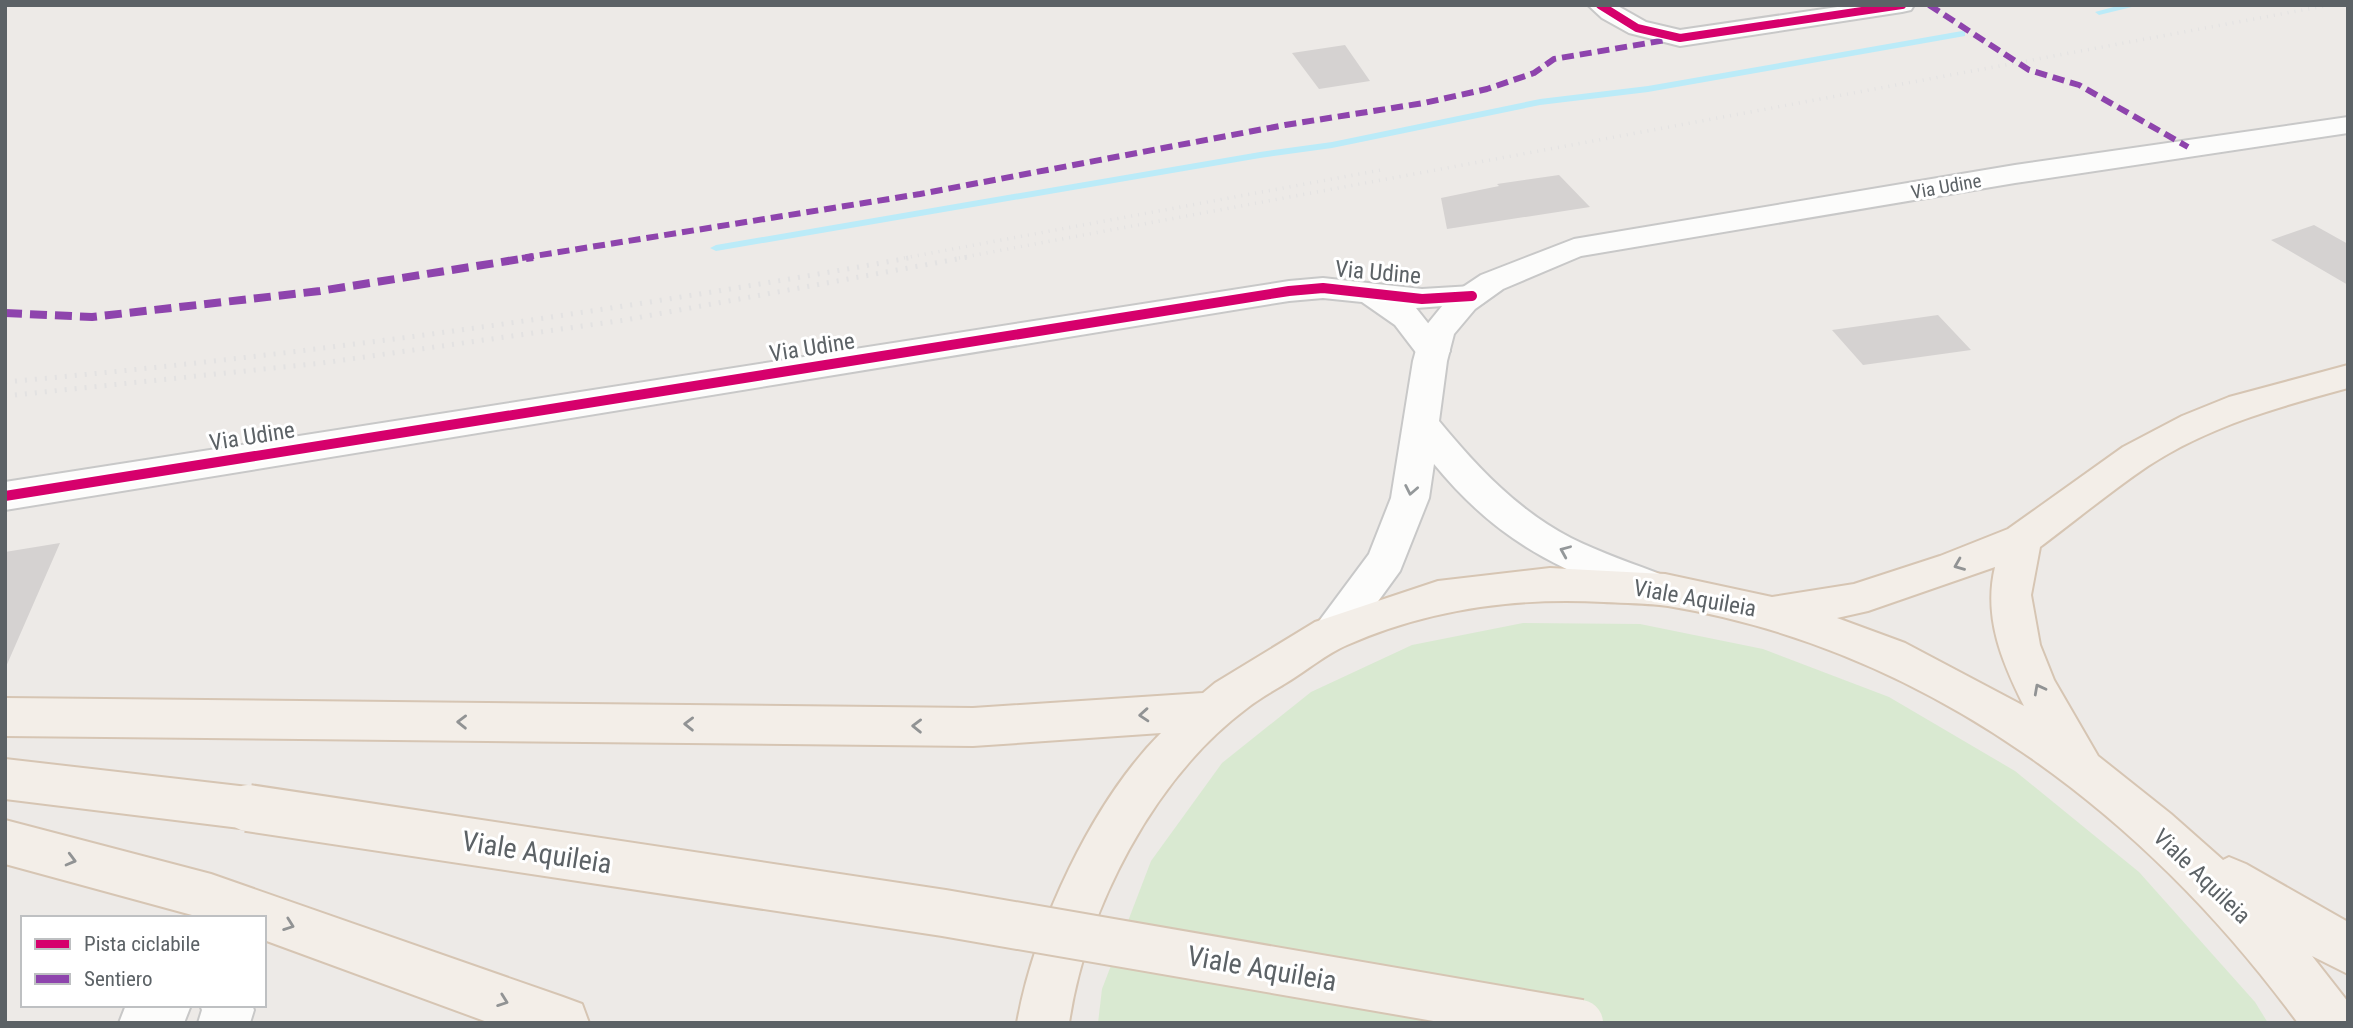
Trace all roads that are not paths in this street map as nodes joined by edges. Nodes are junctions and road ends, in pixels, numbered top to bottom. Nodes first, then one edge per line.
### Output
1 (1600, 5) edge
2 (1902, 5) edge
3 (2348, 125) edge
4 (1366, 292) junction
5 (1472, 296) junction
6 (1433, 351) junction
7 (2348, 376) edge
8 (1421, 423) junction
9 (161, 471) junction
10 (5, 496) edge
11 (5, 503) edge
12 (2022, 539) junction
13 (1651, 587) junction
14 (1767, 611) junction
15 (1332, 632) junction
16 (1212, 711) junction
17 (5, 717) edge
18 (2084, 771) junction
19 (5, 779) edge
20 (5, 842) edge
21 (2174, 845) junction
22 (264, 916) edge
23 (266, 917) edge
24 (2348, 950) edge
25 (163, 1007) edge
26 (145, 1023) edge
27 (563, 1023) edge
28 (1044, 1023) edge
29 (1580, 1023) edge
30 (2331, 1023) edge

1 - 2 street
3 - 5 street, Via Udine
4 - 5 street, Via Udine
4 - 6 street, Via Udine
4 - 9 street, Via Udine
5 - 6 street, Via Udine
6 - 8 street, Via Udine
7 - 12 main road
13 -> 8 street
8 -> 15 street, Via Udine
9 - 10 street, Via Udine
9 - 11 street, Via Udine
12 -> 14 main road
18 -> 12 main road
13 - 14 main road, Viale Aquileia
13 - 15 main road, Viale Aquileia
14 - 18 main road, Viale Aquileia
15 - 16 main road, Viale Aquileia
16 -> 17 main road
16 - 28 main road, Viale Aquileia
18 - 21 main road, Viale Aquileia
19 - 29 main road, Viale Aquileia, bridge
20 -> 22 main road
21 - 24 main road
21 - 30 main road, Viale Aquileia
23 -> 27 main road
25 - 26 street

